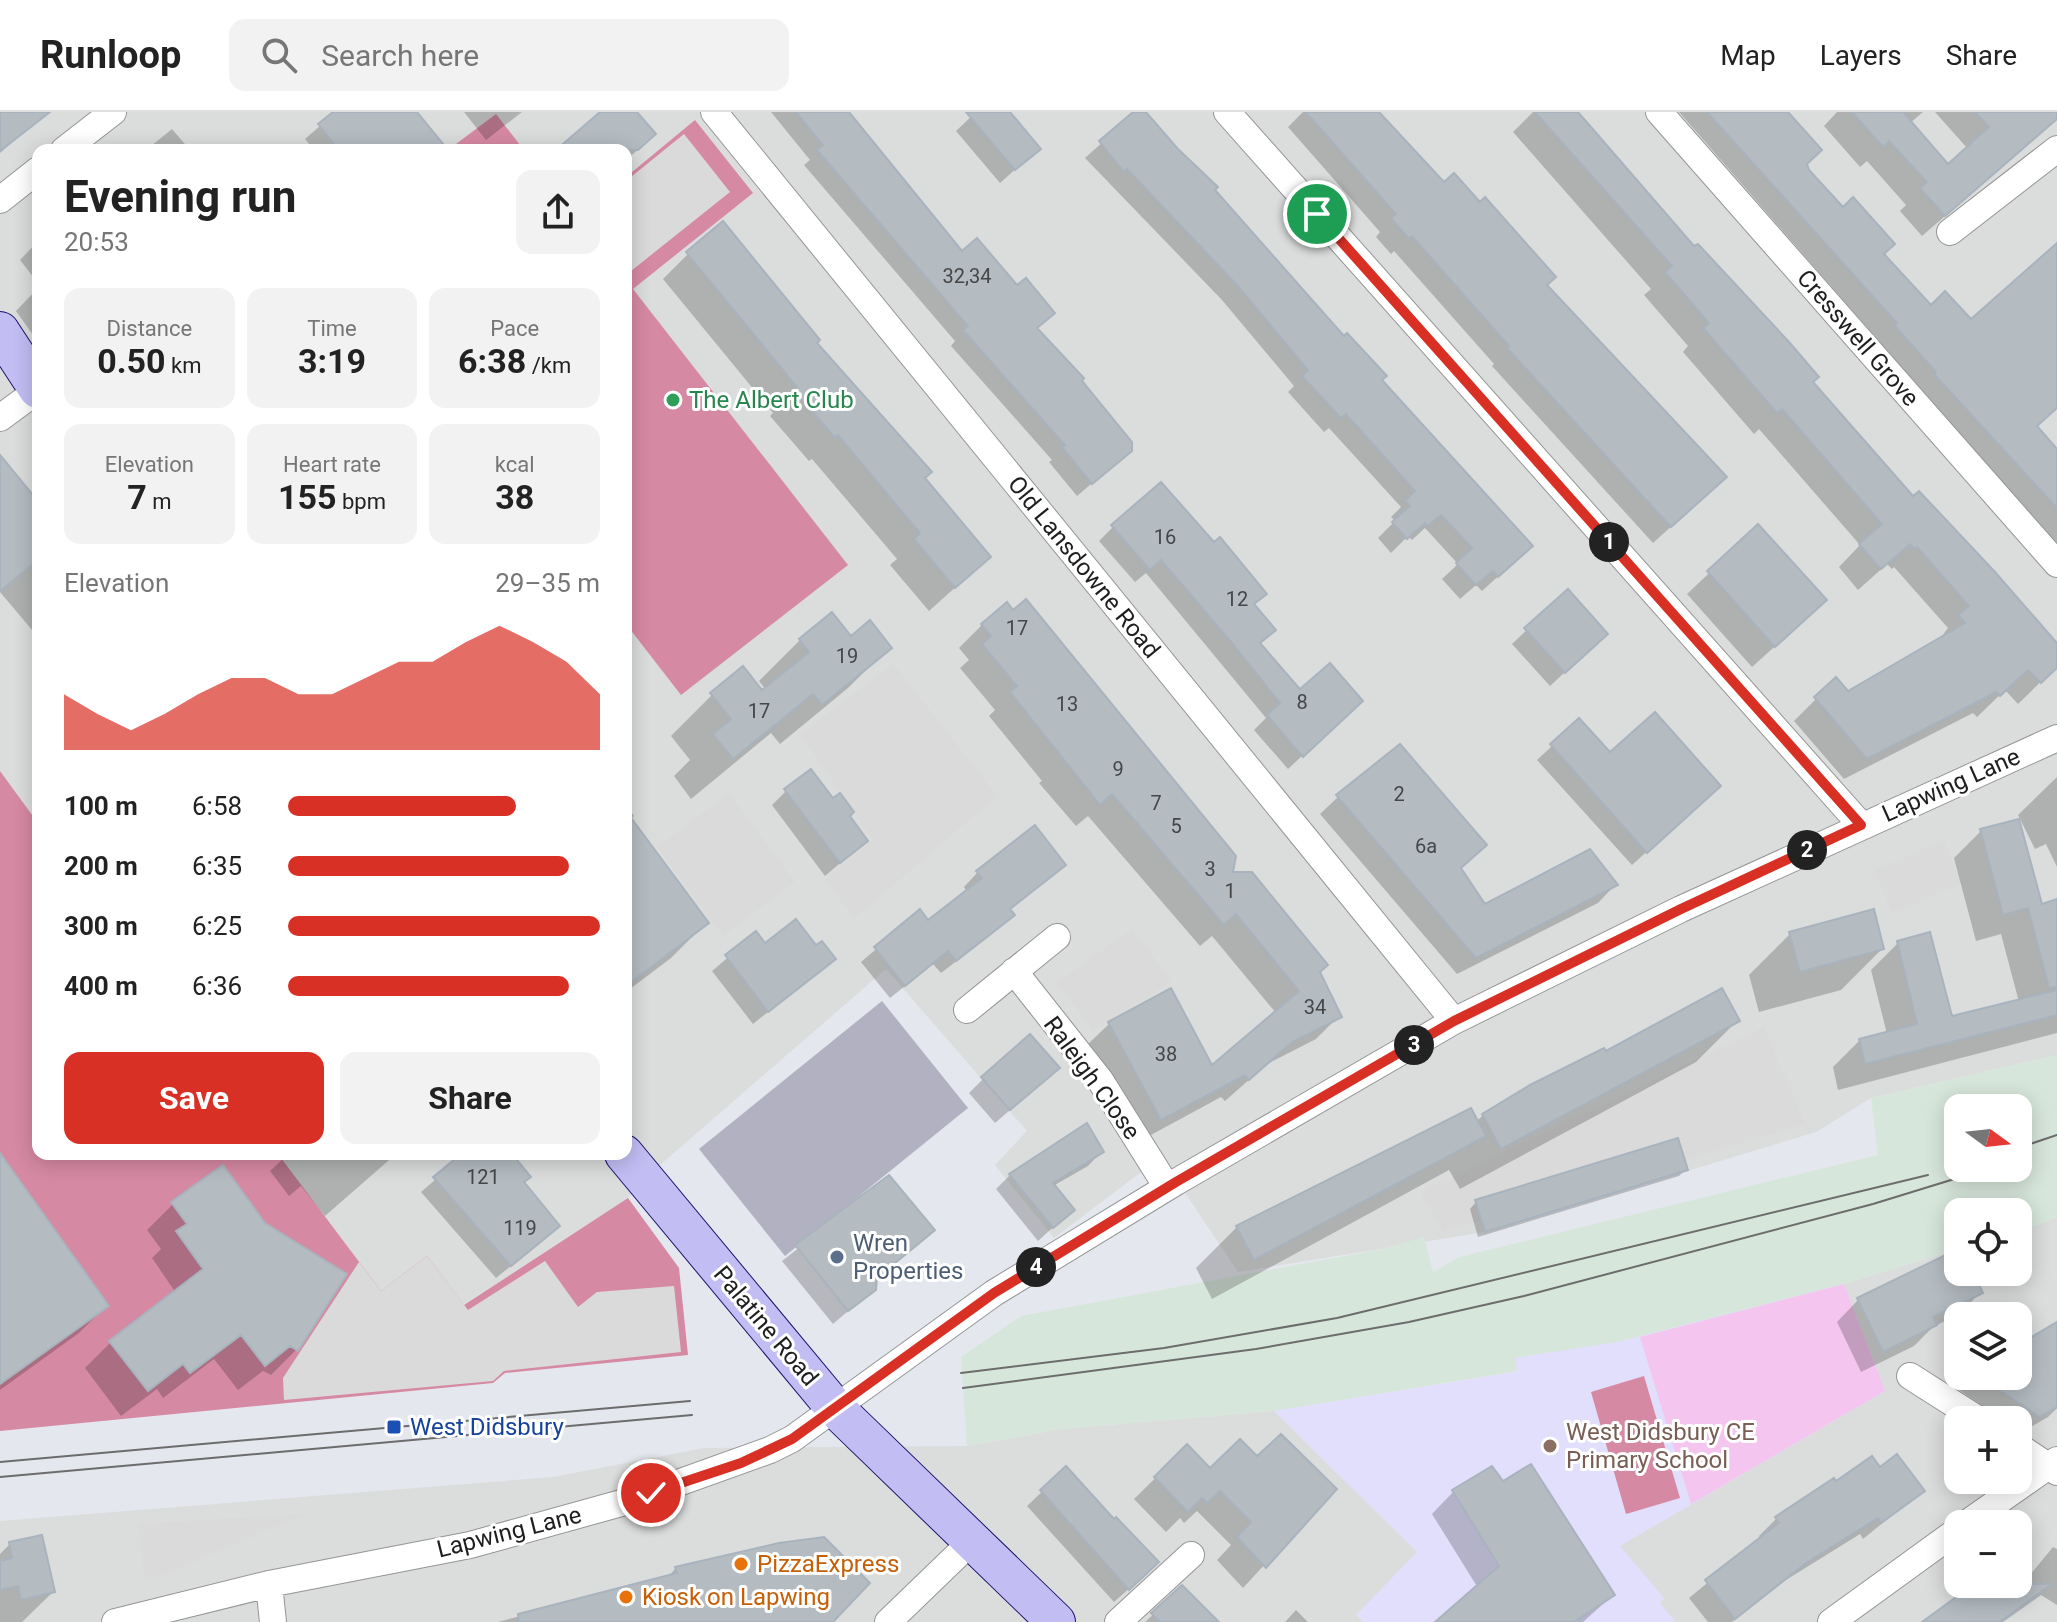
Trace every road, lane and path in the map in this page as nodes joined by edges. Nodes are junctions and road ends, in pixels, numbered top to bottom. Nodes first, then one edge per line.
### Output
1 (113, 112) edge
2 (714, 112) edge
3 (1659, 112) edge
4 (1241, 117) edge
5 (72, 144) edge
6 (2057, 149) edge
7 (32, 175) edge
8 (0, 200) edge
9 (1950, 232) dead end
10 (0, 331) edge
11 (32, 380) edge
12 (32, 394) edge
13 (0, 418) edge
14 (2057, 564) edge
15 (2057, 738) edge
16 (1861, 825) junction
17 (1057, 937) dead end
18 (1014, 971) junction
19 (967, 1010) dead end
20 (1454, 1021) junction
21 (629, 1160) edge
22 (1167, 1187) junction
23 (1910, 1376) dead end
24 (1957, 1406) edge
25 (835, 1408) junction
26 (2032, 1454) edge
27 (2054, 1466) edge
28 (1987, 1510) edge
29 (1944, 1540) edge
30 (971, 1542) junction
31 (1191, 1555) dead end
32 (269, 1584) junction
33 (115, 1622) edge
34 (273, 1622) edge
35 (888, 1622) edge
36 (1056, 1622) edge
37 (1118, 1622) edge
38 (1831, 1622) edge

1 - 5 street
2 - 20 street, Old Lansdowne Road
3 - 14 street, Cresswell Grove
4 - 16 street
6 - 9 street
7 - 8 street
10 - 11 main road
12 - 13 street
15 - 16 street, Lapwing Lane
16 - 20 street, Lapwing Lane
17 - 18 street
18 - 19 street
18 - 22 street, Raleigh Close
20 - 22 street, Lapwing Lane
21 - 25 main road, Palatine Road
22 - 25 street, Lapwing Lane
23 - 24 street
25 - 30 main road, Palatine Road
25 - 32 street, Lapwing Lane
26 - 27 street
27 - 28 street
29 - 38 street
30 - 35 street
30 - 36 main road, Palatine Road
31 - 37 street
32 - 33 street, Lapwing Lane
32 - 34 street

